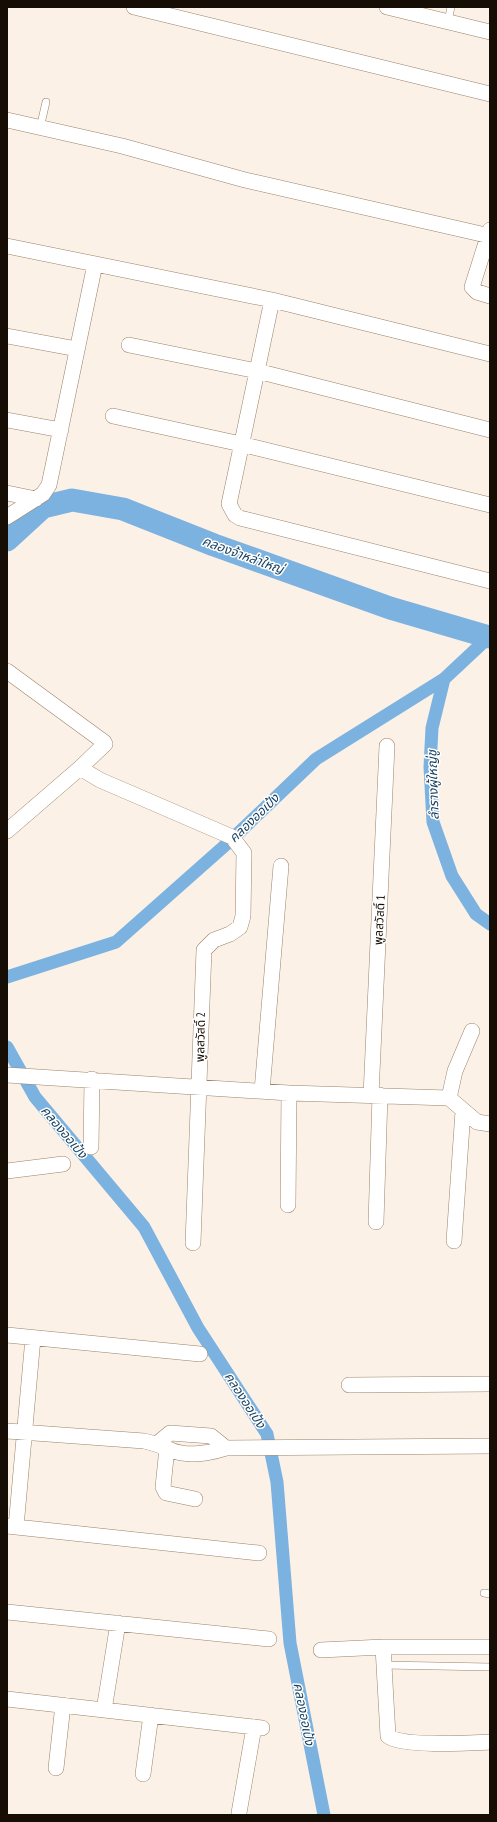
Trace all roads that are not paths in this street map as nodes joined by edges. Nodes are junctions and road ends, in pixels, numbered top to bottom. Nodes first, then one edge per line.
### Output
1 (134, 7) edge
2 (387, 7) edge
3 (416, 10) edge
4 (449, 14) edge
5 (490, 32) edge
6 (490, 94) edge
7 (46, 102) dead end
8 (7, 120) edge
9 (40, 128) junction
10 (489, 234) edge
11 (7, 246) edge
12 (95, 264) junction
13 (490, 296) edge
14 (272, 300) junction
15 (7, 336) edge
16 (130, 345) dead end
17 (77, 349) junction
18 (490, 354) edge
19 (256, 371) junction
20 (113, 416) dead end
21 (7, 420) edge
22 (61, 430) junction
23 (490, 430) edge
24 (241, 444) junction
25 (7, 493) edge
26 (36, 499) junction
27 (490, 505) edge
28 (7, 517) edge
29 (490, 581) edge
30 (7, 671) edge
31 (387, 746) dead end
32 (80, 768) junction
33 (7, 831) edge
34 (281, 866) dead end
35 (472, 1031) dead end
36 (7, 1075) edge
37 (92, 1079) junction
38 (199, 1086) junction
39 (262, 1091) junction
40 (289, 1093) junction
41 (375, 1095) junction
42 (449, 1098) junction
43 (463, 1111) junction
44 (490, 1124) edge
45 (91, 1147) dead end
46 (63, 1164) dead end
47 (7, 1171) edge
48 (288, 1205) dead end
49 (376, 1222) dead end
50 (454, 1241) dead end
51 (193, 1243) dead end
52 (7, 1335) edge
53 (34, 1338) junction
54 (200, 1354) dead end
55 (490, 1384) edge
56 (349, 1385) dead end
57 (7, 1431) edge
58 (25, 1432) junction
59 (162, 1445) junction
60 (490, 1446) edge
61 (195, 1499) dead end
62 (11, 1526) edge
63 (259, 1553) dead end
64 (7, 1612) edge
65 (118, 1624) junction
66 (269, 1639) dead end
67 (383, 1647) junction
68 (490, 1647) edge
69 (321, 1650) dead end
70 (384, 1665) junction
71 (490, 1667) edge
72 (7, 1699) edge
73 (63, 1705) junction
74 (104, 1710) junction
75 (152, 1715) junction
76 (490, 1742) edge
77 (56, 1768) dead end
78 (143, 1774) dead end
79 (239, 1813) dead end

1 - 6 street
2 - 3 street
3 - 4 street
4 - 5 street
7 - 9 lane
8 - 9 street
9 - 10 street
10 - 13 street
11 - 12 street
12 - 14 street
12 - 17 street
14 - 18 street
14 - 19 street
15 - 17 street
16 - 19 street
17 - 22 street
19 - 23 street
19 - 24 street
20 - 24 street
21 - 22 street
22 - 26 street
24 - 27 street
24 - 29 street
25 - 26 street
26 - 28 street
30 - 32 street
31 - 41 street, พูลสวัสดิ์ 1
32 - 33 street
32 - 38 street, พูลสวัสดิ์ 2
34 - 39 street
35 - 42 street
36 - 37 street
37 - 38 street
37 - 45 street
38 - 39 street
38 - 51 street, พูลสวัสดิ์ 2
39 - 40 street
40 - 41 street
40 - 48 street
41 - 42 street
41 - 49 street, พูลสวัสดิ์ 1
42 - 43 street
43 - 44 street
43 - 50 street
46 - 47 street
52 - 53 street
53 - 54 street
53 - 58 street
55 - 56 street
57 - 58 street
58 - 59 street
58 - 62 street
59 - 60 street
59 - 61 street
62 - 63 street
64 - 65 street
65 - 66 street
65 - 74 street
67 - 68 street
67 - 69 street
67 - 70 street
70 - 71 lane
70 - 76 street
72 - 73 street
73 - 74 street
73 - 77 street
74 - 75 street
75 - 78 street
75 - 79 street

